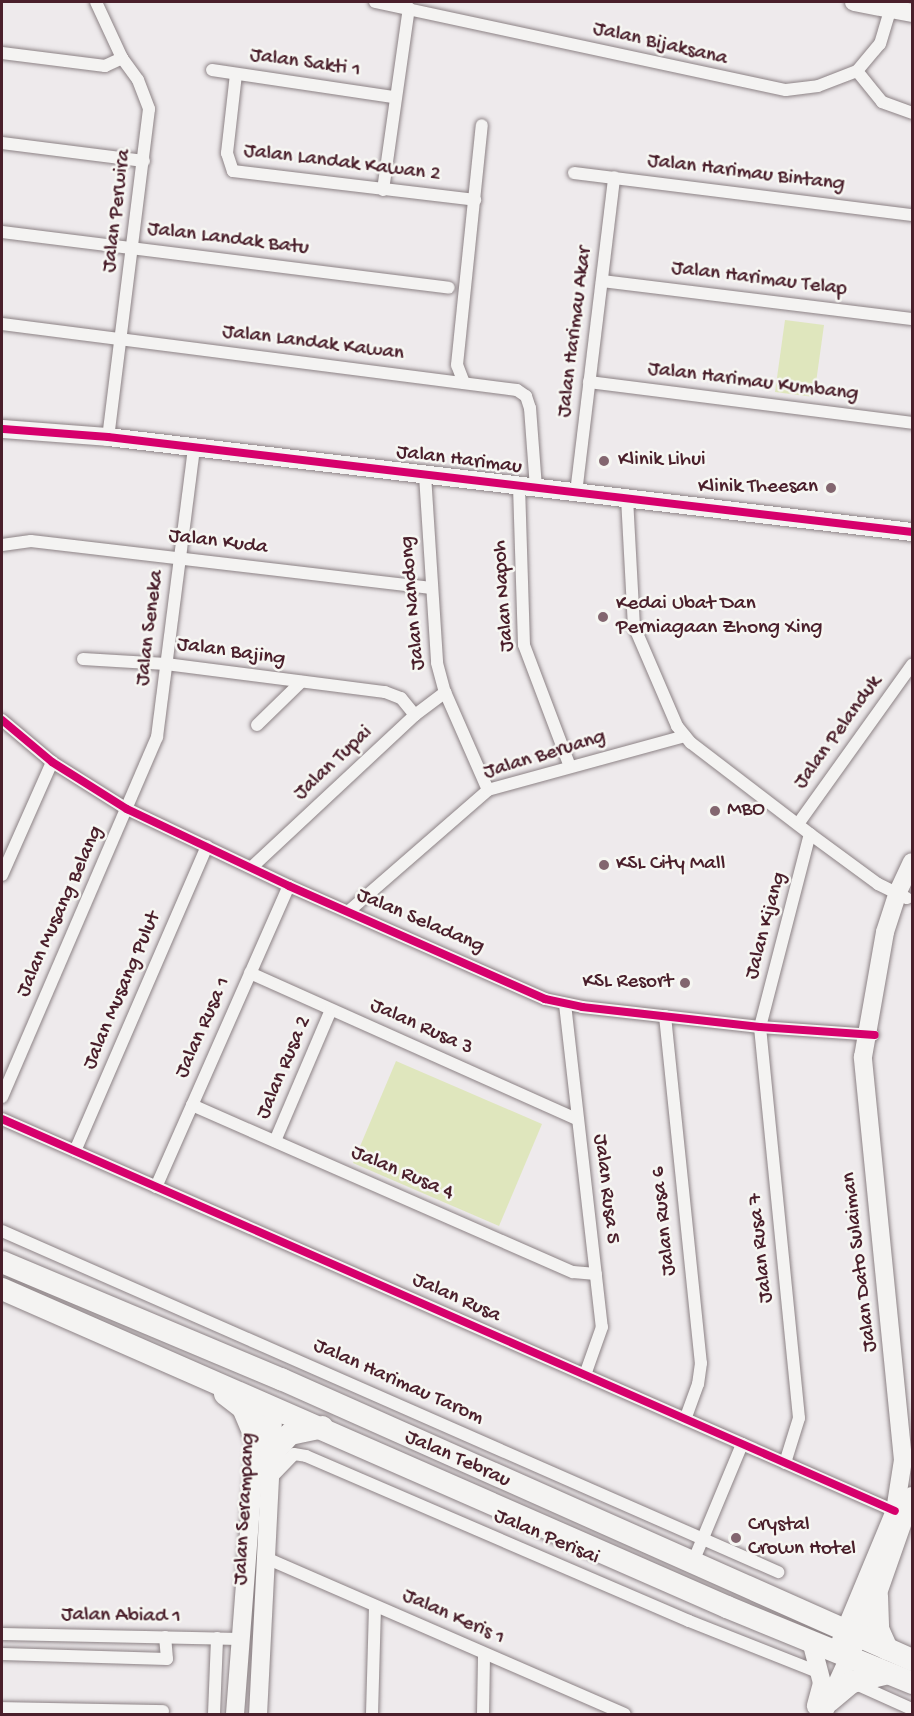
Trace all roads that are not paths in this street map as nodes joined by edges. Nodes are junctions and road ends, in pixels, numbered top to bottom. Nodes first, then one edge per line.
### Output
1 (96, 2) edge
2 (375, 2) edge
3 (854, 2) edge
4 (894, 4) edge
5 (912, 4) edge
6 (409, 8) junction
7 (912, 13) edge
8 (2, 53) edge
9 (122, 58) junction
10 (212, 70) dead end
11 (857, 71) junction
12 (236, 74) junction
13 (393, 97) junction
14 (912, 113) edge
15 (482, 125) dead end
16 (2, 143) edge
17 (144, 161) junction
18 (574, 173) dead end
19 (614, 177) junction
20 (382, 190) junction
21 (475, 200) junction
22 (912, 215) edge
23 (2, 231) edge
24 (133, 248) junction
25 (602, 281) junction
26 (449, 288) dead end
27 (912, 319) edge
28 (2, 324) edge
29 (120, 339) junction
30 (457, 365) junction
31 (442, 380) junction
32 (590, 382) junction
33 (464, 383) junction
34 (912, 423) edge
35 (2, 429) edge
36 (108, 437) junction
37 (194, 447) junction
38 (425, 475) junction
39 (527, 487) junction
40 (576, 492) junction
41 (627, 498) junction
42 (912, 532) edge
43 (2, 545) edge
44 (180, 558) junction
45 (429, 588) junction
46 (83, 658) dead end
47 (166, 664) junction
48 (912, 665) edge
49 (301, 682) junction
50 (445, 693) junction
51 (416, 715) junction
52 (2, 720) edge
53 (257, 725) dead end
54 (685, 736) junction
55 (52, 762) junction
56 (570, 767) junction
57 (488, 790) junction
58 (127, 809) junction
59 (798, 824) junction
60 (810, 834) junction
61 (207, 846) junction
62 (912, 862) edge
63 (252, 867) junction
64 (2, 875) edge
65 (289, 886) junction
66 (905, 893) edge
67 (349, 911) junction
68 (249, 973) junction
69 (565, 1004) junction
70 (331, 1010) junction
71 (665, 1016) junction
72 (760, 1027) junction
73 (870, 1034) junction
74 (2, 1096) edge
75 (192, 1105) junction
76 (2, 1119) edge
77 (577, 1119) junction
78 (275, 1141) junction
79 (75, 1151) junction
80 (156, 1187) junction
81 (2, 1231) edge
82 (2, 1262) edge
83 (596, 1274) junction
84 (2, 1289) edge
85 (152, 1326) junction
86 (585, 1375) junction
87 (205, 1380) junction
88 (268, 1405) junction
89 (685, 1419) junction
90 (322, 1427) junction
91 (912, 1427) edge
92 (256, 1438) junction
93 (414, 1441) junction
94 (742, 1444) junction
95 (271, 1455) junction
96 (785, 1463) junction
97 (269, 1481) junction
98 (587, 1488) junction
99 (912, 1496) edge
100 (896, 1511) junction
101 (589, 1518) junction
102 (703, 1538) junction
103 (266, 1558) junction
104 (693, 1562) junction
105 (778, 1572) dead end
106 (877, 1596) junction
107 (375, 1606) junction
108 (852, 1633) junction
109 (2, 1634) edge
110 (165, 1637) junction
111 (217, 1638) junction
112 (240, 1639) junction
113 (811, 1641) junction
114 (887, 1649) junction
115 (2, 1654) edge
116 (484, 1654) junction
117 (842, 1654) junction
118 (912, 1660) edge
119 (818, 1672) junction
120 (887, 1673) junction
121 (852, 1682) junction
122 (912, 1683) edge
123 (2, 1708) edge
124 (599, 1709) edge
125 (912, 1709) edge
126 (821, 1710) edge
127 (163, 1711) dead end
128 (214, 1714) edge
129 (235, 1714) edge
130 (258, 1714) edge
131 (372, 1714) edge
132 (483, 1714) edge
133 (624, 1714) edge

1 - 9 street, Jalan Perwira
2 - 6 street, Jalan Bijaksana
3 - 4 street
4 - 5 street
4 - 7 street
4 - 11 street, Jalan Bijaksana
6 - 11 street, Jalan Bijaksana
6 - 13 street
8 - 9 street
9 - 17 street, Jalan Perwira
10 - 12 street, Jalan Sakti 1
11 - 14 street
12 - 13 street, Jalan Sakti 1
12 - 20 street, Jalan Landak Kawan 2
13 - 20 street
15 - 21 street
16 - 17 street
17 - 24 street, Jalan Perwira
18 - 19 street, Jalan Harimau Bintang
19 - 22 street, Jalan Harimau Bintang
19 - 25 street, Jalan Harimau Akar
20 - 21 street, Jalan Landak Kawan 2
21 - 30 street
23 - 24 street, Jalan Landak Batu
24 - 26 street, Jalan Landak Batu
24 - 29 street, Jalan Perwira
25 - 27 street, Jalan Harimau Telap
25 - 32 street, Jalan Harimau Akar
28 - 29 street, Jalan Landak Kawan
29 - 31 street, Jalan Landak Kawan
29 - 36 street, Jalan Perwira
30 - 31 street
30 - 33 street
31 - 33 street, Jalan Landak Kawan
32 - 34 street, Jalan Harimau Kumbang
32 - 40 street, Jalan Harimau Akar
33 - 39 street, Jalan Landak Kawan
35 - 36 street, Jalan Harimau
36 - 37 street, Jalan Harimau
37 - 38 street, Jalan Harimau
37 - 44 street, Jalan Seneka
38 - 39 street, Jalan Harimau
38 - 45 street, Jalan Nandong
39 - 40 street, Jalan Harimau
39 - 56 street, Jalan Napoh
40 - 41 street, Jalan Harimau
41 - 42 street, Jalan Harimau
41 - 54 street
43 - 44 street, Jalan Kuda
44 - 45 street, Jalan Kuda
44 - 47 street, Jalan Seneka
45 - 50 street, Jalan Nandong
46 - 47 street, Jalan Bajing
47 - 49 street, Jalan Bajing
47 - 58 street, Jalan Seneka
48 - 59 street, Jalan Pelanduk
49 - 51 street, Jalan Bajing
49 - 53 street, Jalan Bajing
50 - 51 street, Jalan Tupai
50 - 57 street, Jalan Nandong
51 - 63 street, Jalan Tupai
52 - 55 street, Jalan Seladang
54 - 56 street, Jalan Beruang
54 - 59 street
55 - 58 street, Jalan Seladang
55 - 64 street
56 - 57 street, Jalan Beruang
57 - 67 street, Jalan Beruang
58 - 61 street, Jalan Seladang
58 - 74 street, Jalan Musang Belang
59 - 60 street
60 - 66 street
60 - 72 street, Jalan Kijang
61 - 63 street, Jalan Seladang
61 - 79 street, Jalan Musang Pulut
62 - 66 street, Jalan Dato Sulaiman
63 - 65 street, Jalan Seladang
65 - 67 street, Jalan Seladang
65 - 68 street, Jalan Rusa 1
66 - 73 street, Jalan Dato Sulaiman
67 - 69 street, Jalan Seladang
68 - 70 street, Jalan Rusa 3
68 - 75 street, Jalan Rusa 1
69 - 71 street, Jalan Seladang
69 - 77 street, Jalan Rusa 5
70 - 77 street, Jalan Rusa 3
70 - 78 street, Jalan Rusa 2
71 - 72 street, Jalan Seladang
71 - 89 street, Jalan Rusa 6
72 - 73 street, Jalan Seladang
72 - 96 street, Jalan Rusa 7
73 - 91 street, Jalan Dato Sulaiman
73 - 100 street, Jalan Dato Sulaiman
75 - 78 street, Jalan Rusa 4
75 - 80 street, Jalan Rusa 1
76 - 79 street, Jalan Rusa
77 - 83 street, Jalan Rusa 5
78 - 83 street, Jalan Rusa 4
79 - 80 street, Jalan Rusa
80 - 86 street, Jalan Rusa
81 - 98 street, Jalan Harimau Tarom
82 - 85 highway, Jalan Tebrau
83 - 86 street, Jalan Rusa 5
84 - 87 highway, Jalan Tebrau
85 - 88 highway
85 - 93 highway, Jalan Tebrau
86 - 89 street, Jalan Rusa
87 - 88 highway, Jalan Tebrau
87 - 92 highway
88 - 90 highway, Jalan Tebrau
88 - 92 street, Jalan Serampang
88 - 93 highway
88 - 95 street, Jalan Serampang
89 - 94 street, Jalan Rusa
90 - 95 highway
90 - 113 highway, Jalan Tebrau
92 - 112 street, Jalan Serampang
93 - 101 highway, Jalan Tebrau
94 - 96 street, Jalan Rusa
94 - 102 street
95 - 97 street, Jalan Serampang
96 - 100 street, Jalan Rusa
97 - 103 street, Jalan Serampang
97 - 119 street, Jalan Perisai
98 - 101 street
98 - 102 street, Jalan Harimau Tarom
99 - 106 street, Jalan Dato Sulaiman
100 - 108 street, Jalan Dato Sulaiman
101 - 104 highway, Jalan Tebrau
102 - 104 street
102 - 105 street, Jalan Harimau Tarom
103 - 107 street, Jalan Keris 1
103 - 130 street, Jalan Serampang
104 - 108 highway, Jalan Tebrau
106 - 108 street, Jalan Dato Sulaiman
106 - 114 highway
107 - 116 street, Jalan Keris 1
107 - 131 street
108 - 114 highway, Jalan Tebrau
108 - 117 street, Jalan Dato Sulaiman
109 - 110 street, Jalan Abiad 1
110 - 111 street, Jalan Abiad 1
110 - 115 street, Jalan Abiad 1
111 - 112 street, Jalan Abiad 1
111 - 128 street
112 - 129 street, Jalan Serampang
113 - 117 highway, Jalan Tebrau
113 - 119 street
114 - 118 highway, Jalan Tebrau
116 - 124 street, Jalan Keris 1
116 - 132 street
117 - 120 highway, Jalan Tebrau
117 - 126 street, Jalan Dato Sulaiman
119 - 126 street
120 - 121 highway
120 - 122 highway, Jalan Tebrau
121 - 125 street
121 - 126 highway
123 - 127 street
124 - 133 street, Jalan Keris 1

